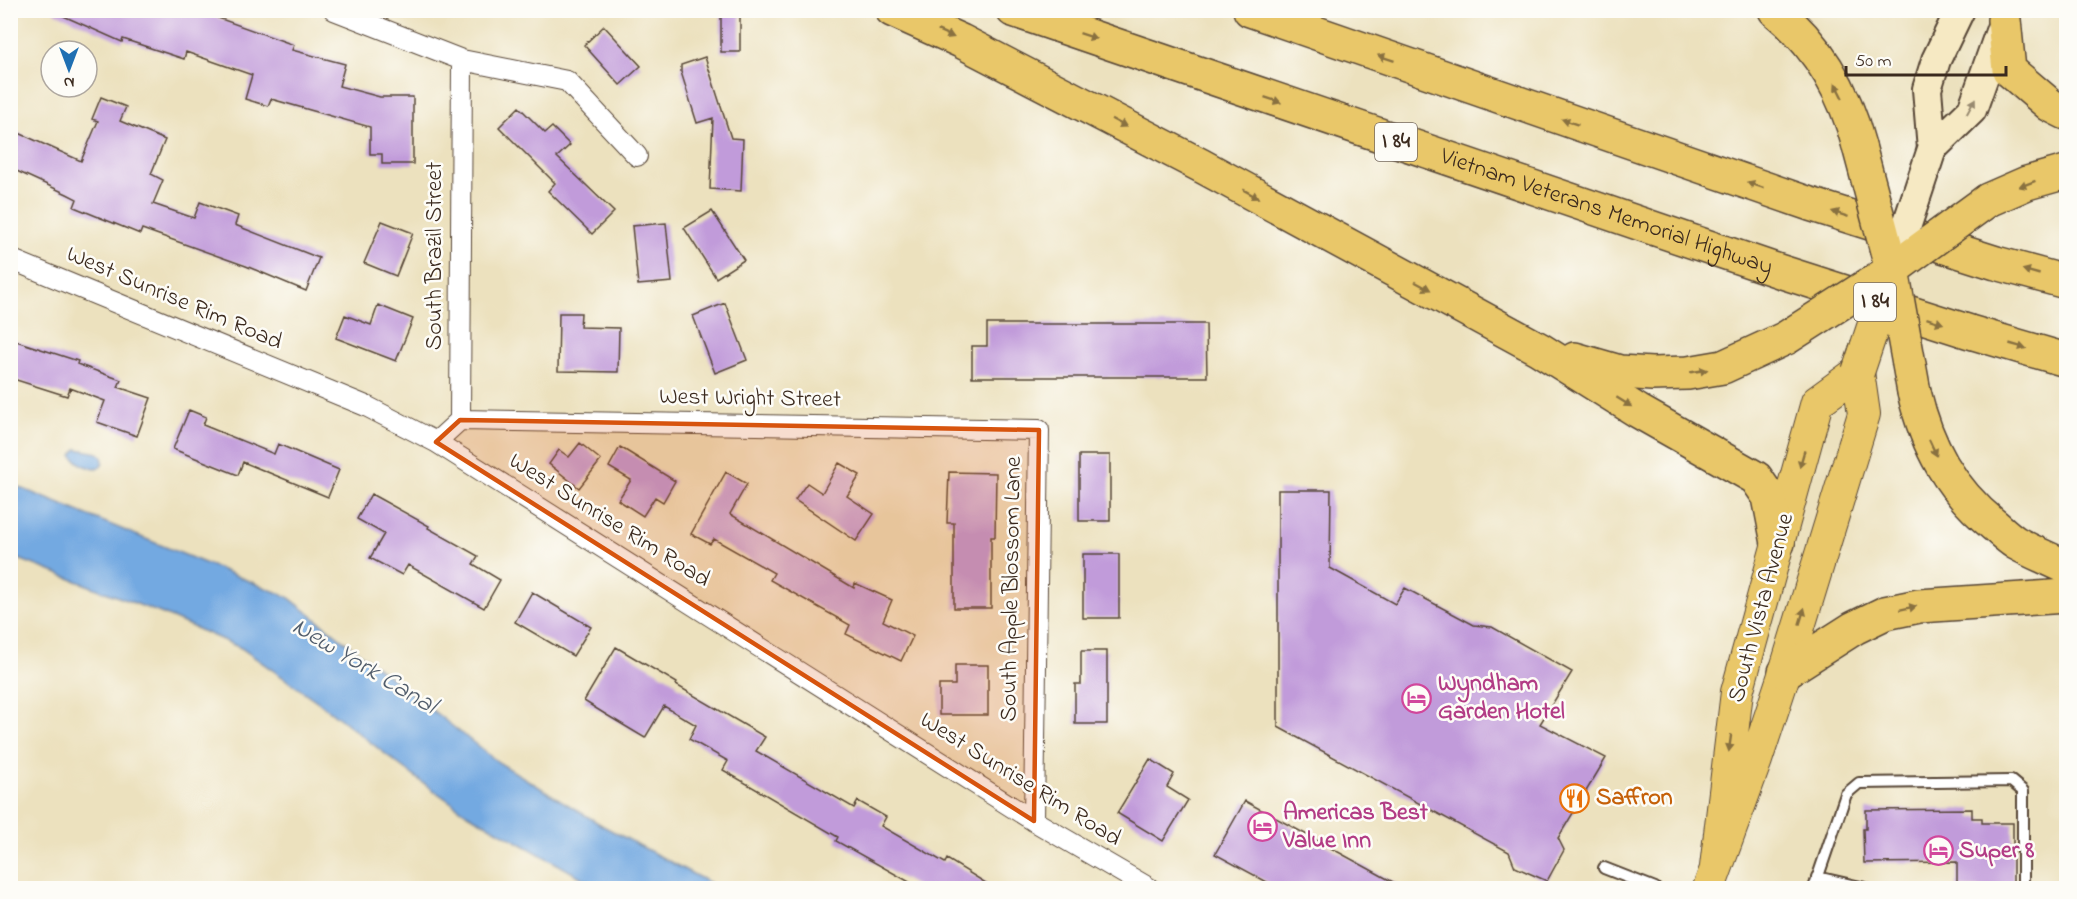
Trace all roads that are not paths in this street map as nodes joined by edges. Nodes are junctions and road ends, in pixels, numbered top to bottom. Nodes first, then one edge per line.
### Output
1 (334, 10) edge
2 (892, 10) edge
3 (1013, 10) edge
4 (1250, 10) edge
5 (1775, 10) edge
6 (1960, 10) edge
7 (2007, 15) edge
8 (462, 60) junction
9 (2067, 113) edge
10 (1932, 149) junction
11 (637, 156) dead end
12 (2067, 172) edge
13 (10, 259) edge
14 (1892, 270) junction
15 (2067, 282) edge
16 (1539, 349) junction
17 (2067, 360) edge
18 (1858, 372) junction
19 (460, 420) junction
20 (1039, 430) joint
21 (436, 442) junction
22 (1778, 543) junction
23 (2067, 567) edge
24 (2067, 596) edge
25 (1785, 672) junction
26 (1034, 821) junction
27 (1604, 868) dead end
28 (1817, 877) junction
29 (1712, 878) edge
30 (1149, 888) edge
31 (1655, 888) edge
32 (1814, 888) edge
33 (1865, 888) edge
34 (2023, 888) edge

1 - 8 street
2 -> 16 highway
3 -> 17 highway, Vietnam Veterans Memorial Highway / I 84
15 -> 4 highway
14 -> 5 highway, bridge
6 - 10 main road, South Vista Avenue
7 - 9 highway
10 -> 7 main road, South Vista Avenue
8 - 11 street
8 - 19 street, South Brazil Street
10 - 14 main road, South Vista Avenue, bridge
12 -> 14 highway, bridge
13 - 21 street, West Sunrise Rim Road
16 -> 14 highway, bridge
14 - 18 main road, South Vista Avenue, bridge
14 -> 23 highway, bridge
16 -> 22 highway
18 -> 22 main road, South Vista Avenue
25 -> 18 main road, South Vista Avenue
19 - 20 street, West Wright Street
19 - 21 street
20 - 26 street, South Apple Blossom Lane
21 - 26 street, West Sunrise Rim Road
22 -> 29 main road, South Vista Avenue
25 -> 24 highway
25 - 29 main road, South Vista Avenue
26 - 30 street, West Sunrise Rim Road
27 - 31 lane
28 - 32 lane
28 - 33 lane
28 - 34 lane

